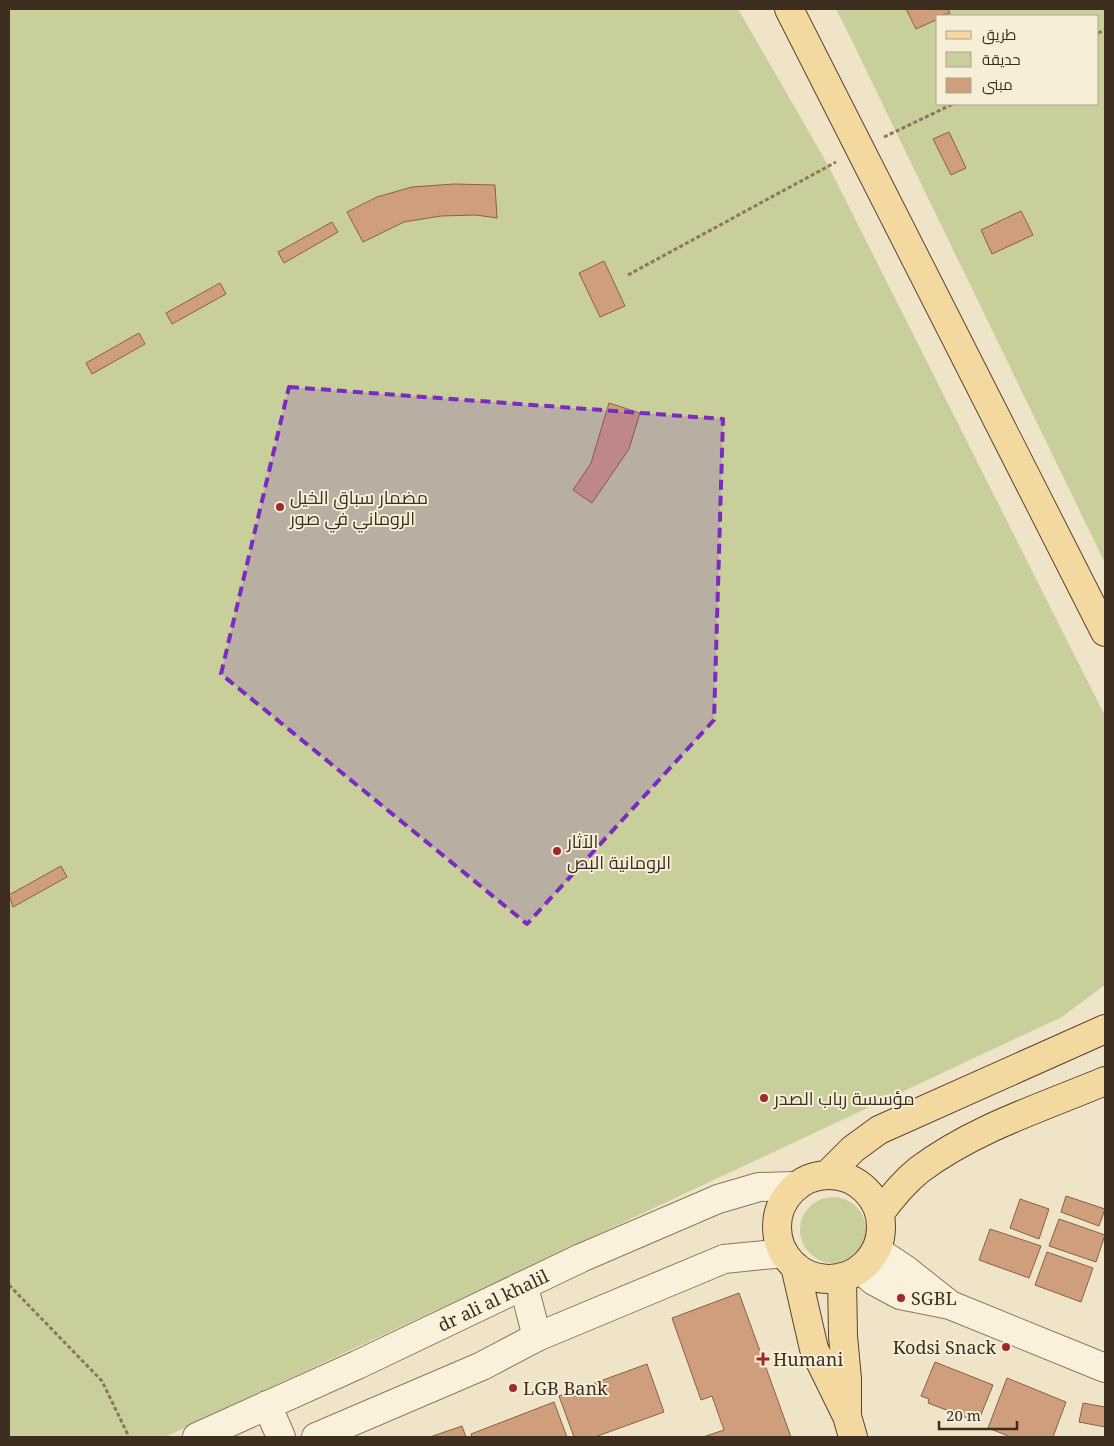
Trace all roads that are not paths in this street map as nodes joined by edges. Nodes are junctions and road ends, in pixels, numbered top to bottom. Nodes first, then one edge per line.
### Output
1 (789, 9) edge
2 (1105, 632) edge
3 (1105, 1029) edge
4 (1105, 1081) edge
5 (828, 1174) junction
6 (795, 1186) junction
7 (880, 1213) junction
8 (789, 1260) junction
9 (859, 1266) junction
10 (524, 1287) junction
11 (537, 1337) junction
12 (1105, 1368) edge
13 (267, 1405) junction
14 (850, 1427) edge
15 (362, 1429) edge
16 (197, 1437) edge
17 (281, 1437) edge
18 (316, 1437) edge

1 - 2 main road
3 - 5 main road
4 - 7 main road
5 - 6 main road
5 - 7 main road
6 - 8 main road
6 - 10 street, dr ali al khalil
7 - 9 main road
8 - 9 main road
8 - 11 street
8 - 14 main road
9 - 12 street
9 - 14 main road
10 - 11 street
10 - 13 street, dr ali al khalil
11 - 15 street
13 - 16 street, dr ali al khalil
13 - 17 street
15 - 18 street

